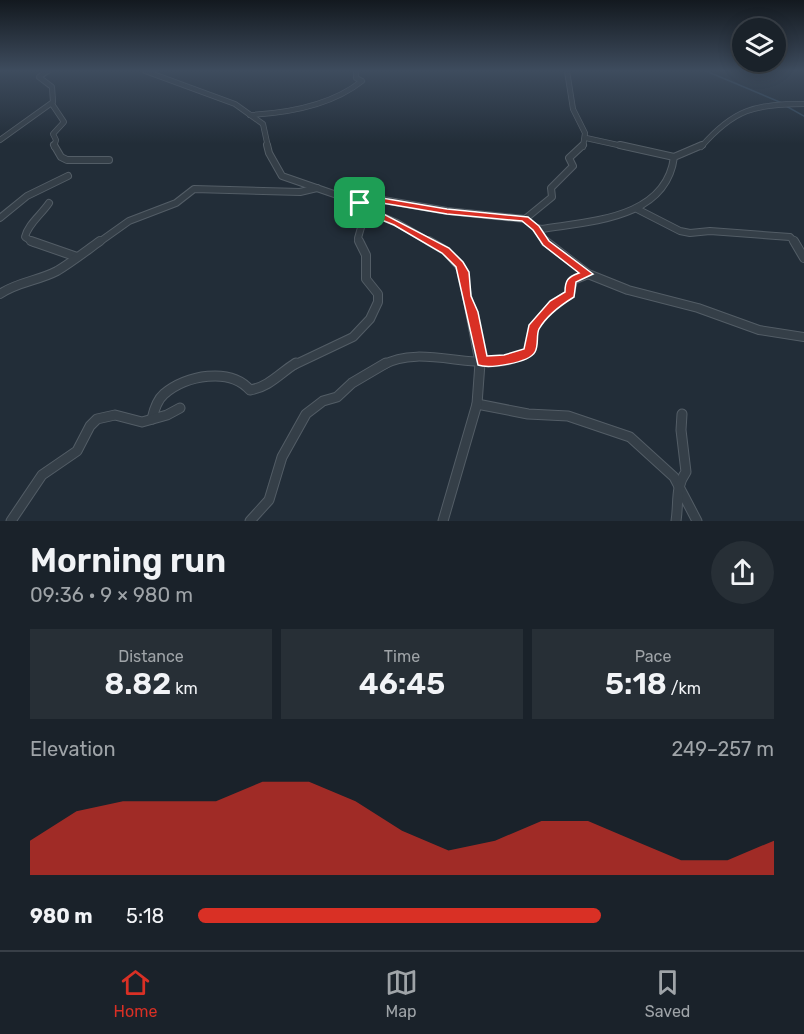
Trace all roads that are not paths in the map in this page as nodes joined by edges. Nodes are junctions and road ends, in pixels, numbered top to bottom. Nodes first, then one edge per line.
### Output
1 (54, 95) edge
2 (211, 95) edge
3 (339, 95) edge
4 (570, 95) edge
5 (52, 104) junction
6 (804, 104) edge
7 (250, 115) junction
8 (586, 138) junction
9 (0, 140) edge
10 (674, 157) junction
11 (109, 160) dead end
12 (68, 176) dead end
13 (322, 188) junction
14 (48, 203) dead end
15 (363, 207) junction
16 (637, 209) junction
17 (0, 218) edge
18 (525, 219) junction
19 (536, 228) junction
20 (77, 257) junction
21 (804, 259) edge
22 (588, 274) junction
23 (0, 294) edge
24 (804, 337) edge
25 (480, 360) junction
26 (477, 404) junction
27 (180, 408) dead end
28 (682, 414) dead end
29 (152, 420) junction
30 (678, 483) junction
31 (11, 521) edge
32 (250, 521) edge
33 (443, 521) edge
34 (676, 521) edge
35 (697, 521) edge

1 - 5 street
2 - 7 street
3 - 7 street
4 - 8 street
5 - 9 street
5 - 11 street
6 - 10 street
7 - 13 street
8 - 10 street
8 - 18 street
10 - 16 street
12 - 17 street
13 - 15 street
13 - 20 street
14 - 20 street
15 - 18 street
15 - 25 street
15 - 29 street
16 - 19 street
16 - 21 street
18 - 19 street
19 - 22 street
20 - 23 street
22 - 24 street
22 - 25 street
25 - 26 street
25 - 32 street
26 - 30 street
26 - 33 street
27 - 29 street
28 - 30 street
29 - 31 street
30 - 34 street
30 - 35 street

